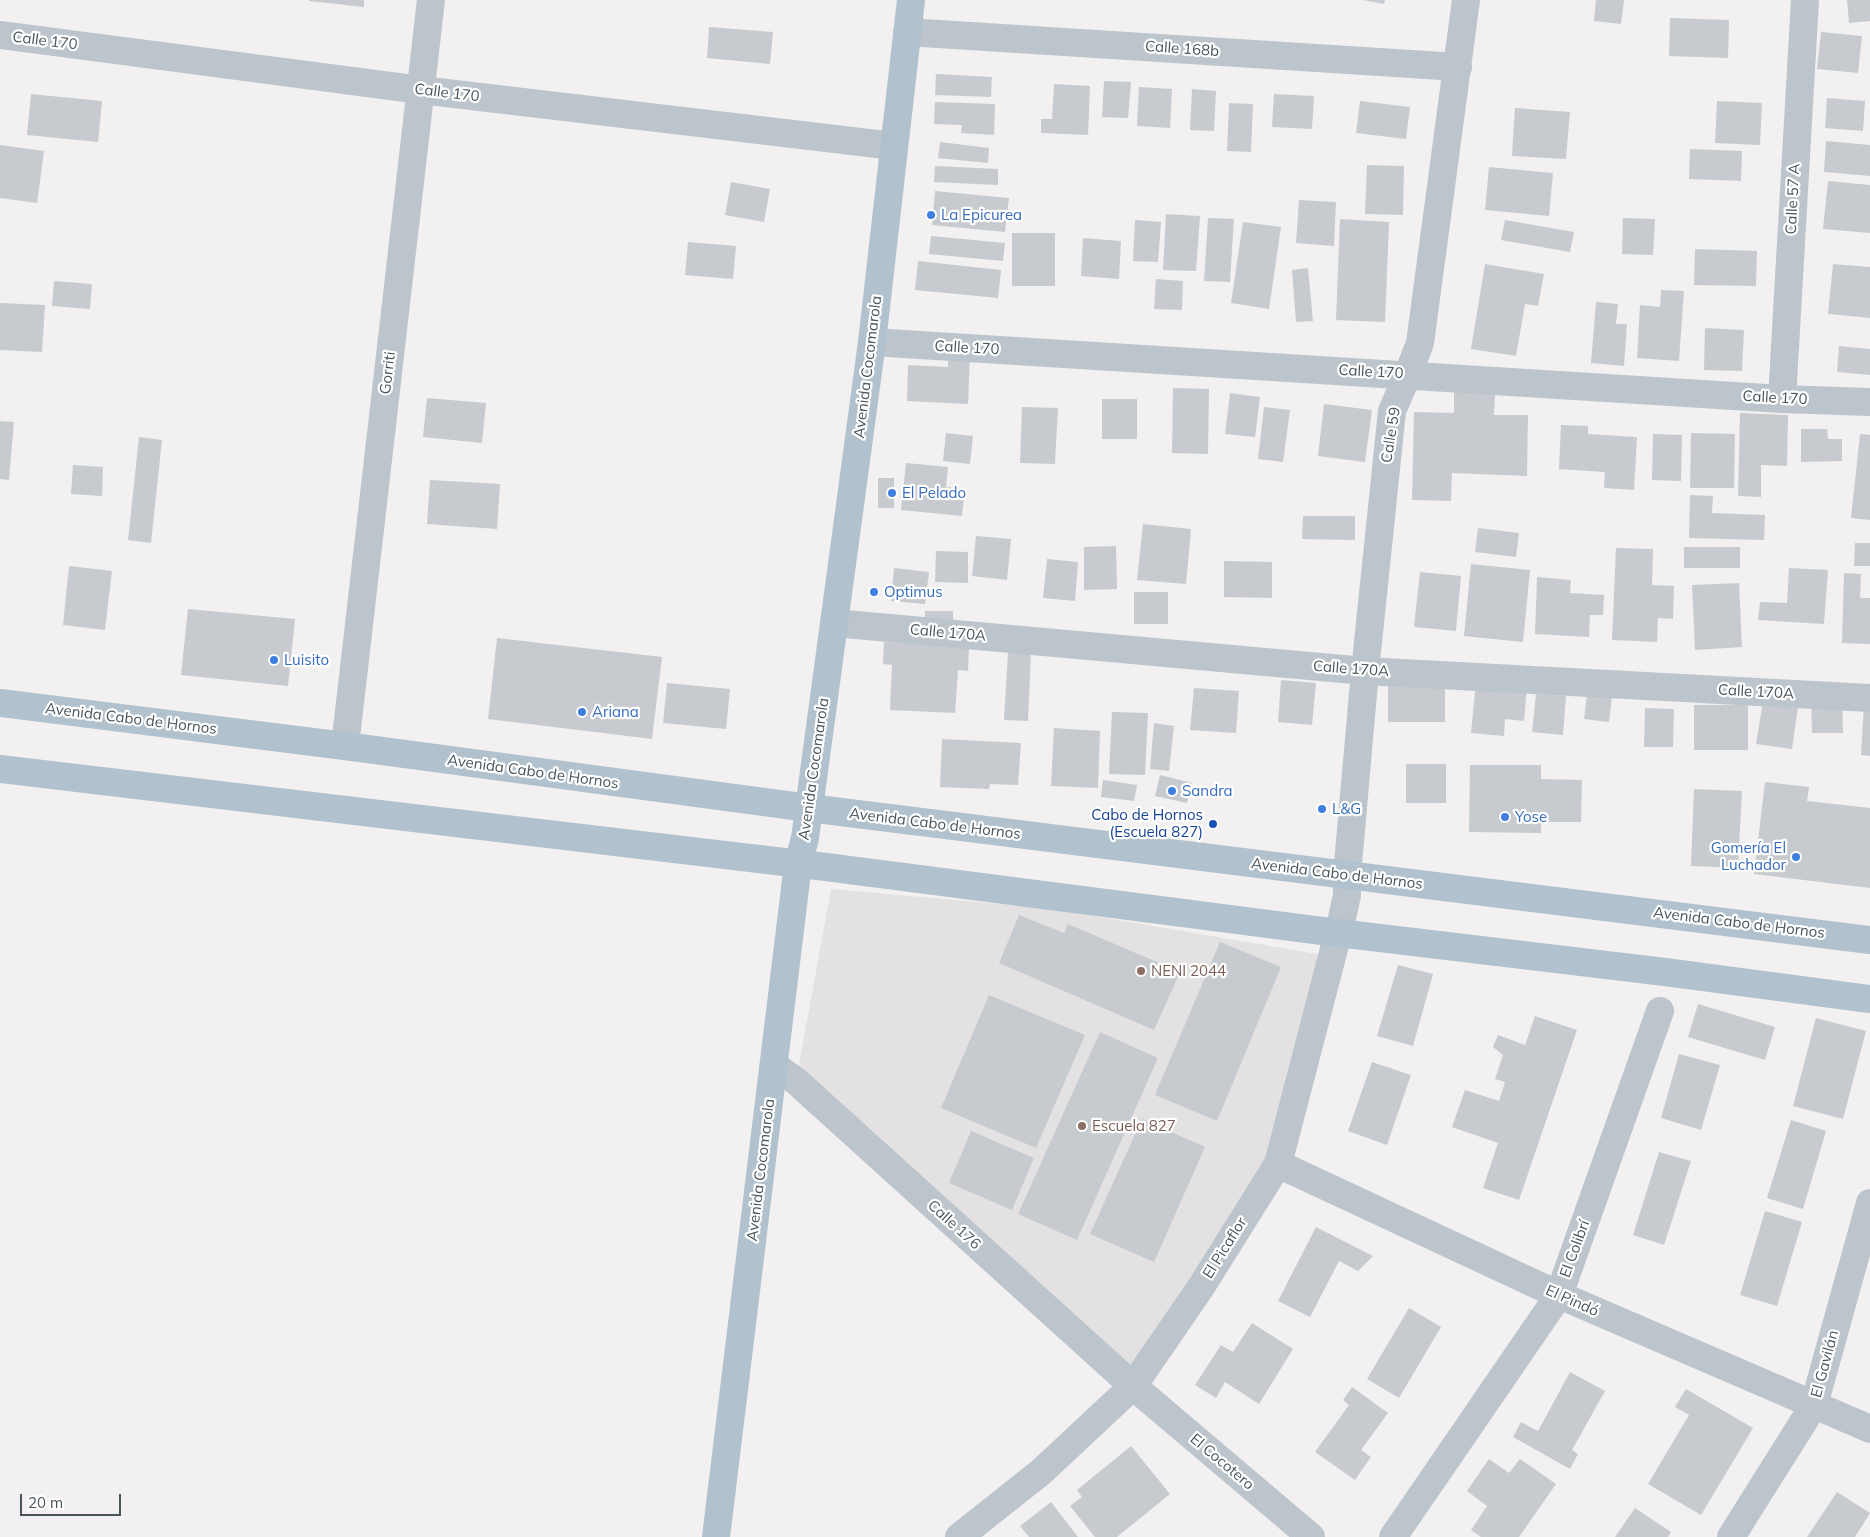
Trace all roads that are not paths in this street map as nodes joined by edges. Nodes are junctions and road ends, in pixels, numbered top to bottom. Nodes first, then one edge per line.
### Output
1 (431, 0) edge
2 (911, 0) edge
3 (1466, 0) edge
4 (1805, 0) edge
5 (907, 32) junction
6 (0, 35) edge
7 (1458, 67) junction
8 (421, 90) junction
9 (894, 146) junction
10 (872, 342) junction
11 (1408, 374) junction
12 (1782, 399) junction
13 (1870, 402) edge
14 (834, 623) junction
15 (1365, 671) junction
16 (1870, 698) edge
17 (0, 703) edge
18 (345, 746) junction
19 (0, 769) edge
20 (808, 808) junction
21 (798, 864) junction
22 (1347, 875) junction
23 (1338, 933) junction
24 (1870, 940) edge
25 (1870, 999) edge
26 (1660, 1011) dead end
27 (774, 1065) junction
28 (1278, 1164) junction
29 (1870, 1203) edge
30 (1559, 1295) junction
31 (1133, 1386) junction
32 (1814, 1405) junction
33 (1870, 1429) edge
34 (716, 1537) edge
35 (959, 1537) edge
36 (1311, 1537) edge
37 (1393, 1537) edge
38 (1731, 1537) edge

1 - 8 street, Gorriti
2 - 5 main road, Avenida Cocomarola
3 - 7 street, Calle 59
4 - 12 street, Calle 57 A
5 - 7 street, Calle 168b
5 - 9 main road, Avenida Cocomarola
6 - 8 street, Calle 170
7 - 11 street, Calle 59
8 - 9 street, Calle 170
8 - 18 street, Gorriti
9 - 10 main road, Avenida Cocomarola
10 - 11 street, Calle 170
10 - 14 main road, Avenida Cocomarola
11 - 12 street, Calle 170
11 - 15 street, Calle 59
12 - 13 street, Calle 170
14 - 15 street, Calle 170A
14 - 20 main road, Avenida Cocomarola
15 - 16 street, Calle 170A
15 - 22 street, Calle 59
17 - 18 main road, Avenida Cabo de Hornos
18 - 20 main road, Avenida Cabo de Hornos
19 - 21 main road
20 - 21 main road, Avenida Cocomarola
20 - 22 main road, Avenida Cabo de Hornos
21 - 23 main road
21 - 27 main road, Avenida Cocomarola
22 - 23 street, El Picaflor
22 - 24 main road, Avenida Cabo de Hornos
23 - 25 main road
23 - 28 street, El Picaflor
26 - 30 street, El Colibrí
27 - 31 street, Calle 176
27 - 34 main road, Avenida Cocomarola
28 - 30 street, El Pindó
28 - 31 street, El Picaflor
29 - 32 street, El Gavilán
30 - 32 street, El Pindó
30 - 37 street, El Colibrí
31 - 35 street, El Picaflor
31 - 36 street, El Cocotero
32 - 33 street, El Pindó
32 - 38 street, El Gavilán

